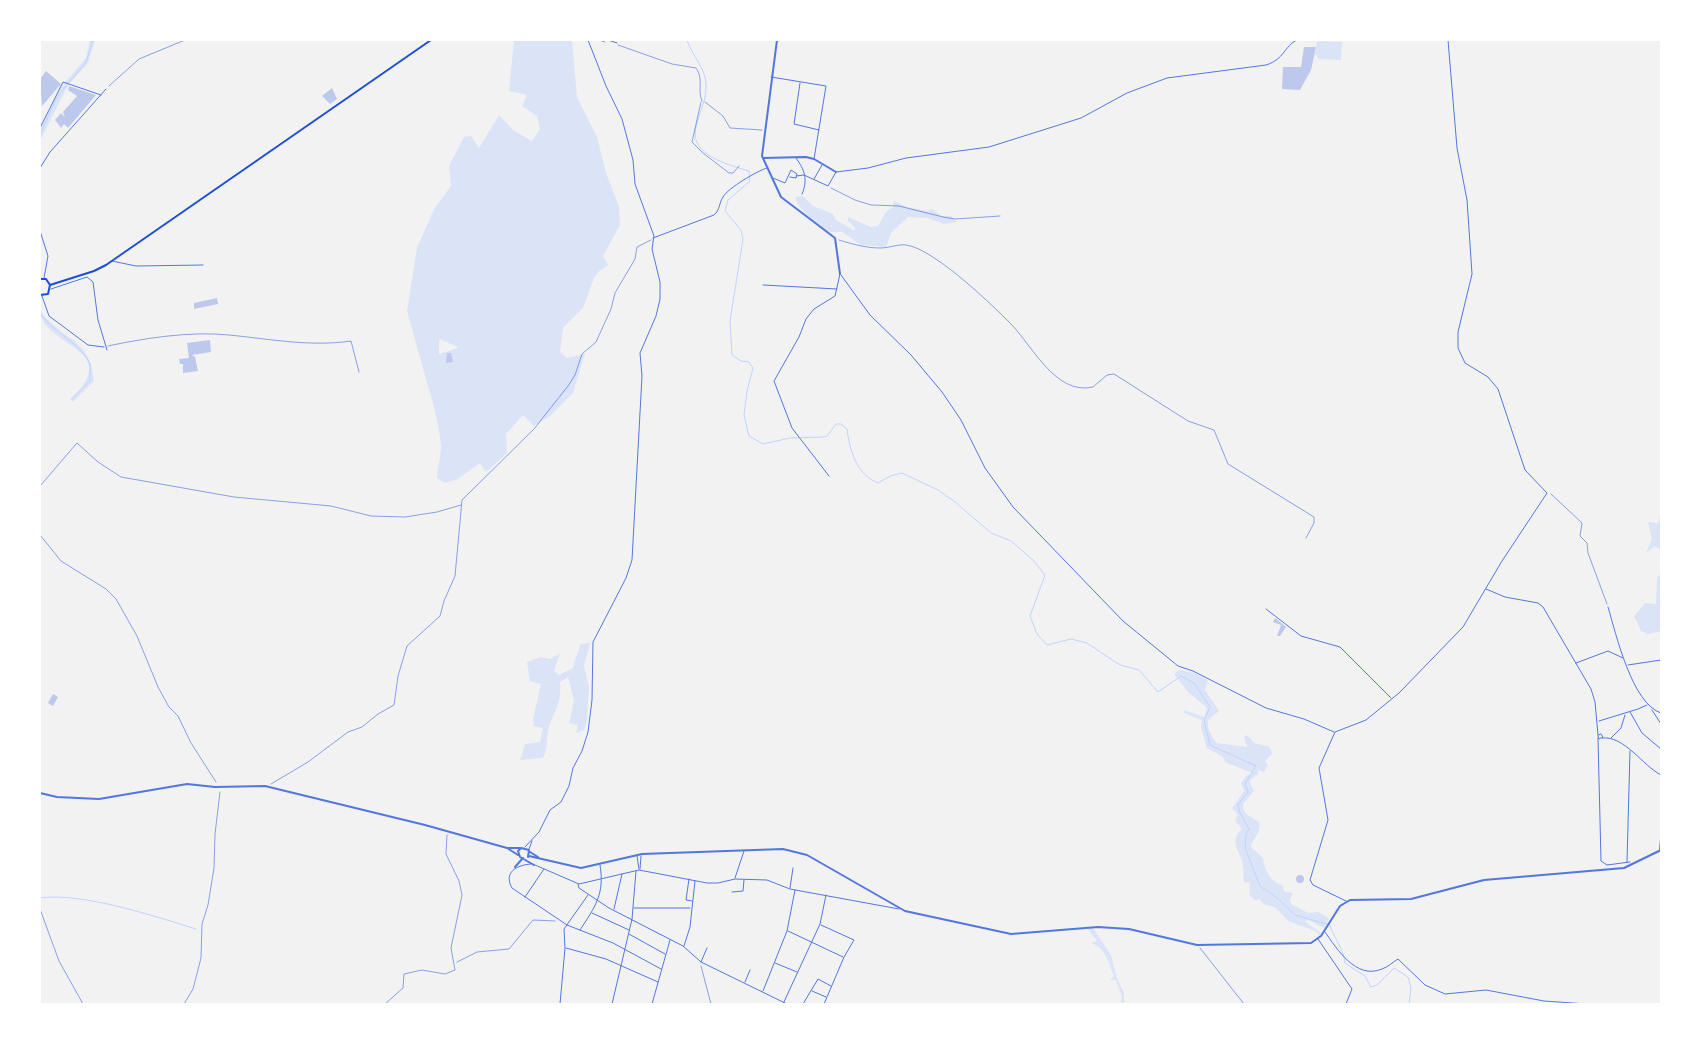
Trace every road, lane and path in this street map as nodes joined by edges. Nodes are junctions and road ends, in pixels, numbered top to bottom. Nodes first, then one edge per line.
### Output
1 (186, 40) edge
2 (431, 40) edge
3 (588, 40) edge
4 (600, 40) edge
5 (777, 40) edge
6 (1297, 40) edge
7 (1304, 40) edge
8 (1314, 40) edge
9 (1448, 40) edge
10 (608, 41) edge
11 (617, 44) joint
12 (771, 77) junction
13 (800, 82) junction
14 (106, 89) joint
15 (101, 95) junction
16 (705, 102) dead end
17 (40, 128) edge
18 (764, 130) junction
19 (819, 130) junction
20 (795, 157) junction
21 (763, 158) junction
22 (814, 159) junction
23 (822, 164) junction
24 (739, 166) dead end
25 (40, 168) edge
26 (767, 168) junction
27 (836, 172) junction
28 (804, 175) junction
29 (796, 176) junction
30 (771, 177) junction
31 (790, 177) junction
32 (813, 180) junction
33 (828, 186) junction
34 (802, 194) dead end
35 (1000, 216) dead end
36 (40, 231) edge
37 (835, 238) junction
38 (653, 239) junction
39 (111, 261) junction
40 (203, 264) dead end
41 (840, 274) junction
42 (42, 279) edge
43 (50, 285) junction
44 (763, 285) dead end
45 (51, 289) junction
46 (838, 289) junction
47 (41, 296) edge
48 (104, 347) junction
49 (107, 350) dead end
50 (359, 372) dead end
51 (829, 476) dead end
52 (40, 486) edge
53 (1547, 492) junction
54 (461, 504) junction
55 (40, 535) edge
56 (1306, 538) dead end
57 (1485, 589) junction
58 (1608, 607) joint
59 (1266, 609) dead end
60 (1624, 658) junction
61 (1661, 660) edge
62 (1575, 663) junction
63 (1627, 665) junction
64 (1392, 698) junction
65 (1647, 704) junction
66 (1651, 709) junction
67 (1630, 712) junction
68 (1661, 713) edge
69 (1625, 714) junction
70 (1598, 721) junction
71 (1661, 724) edge
72 (1335, 732) junction
73 (1601, 737) junction
74 (1611, 738) junction
75 (1661, 748) edge
76 (1630, 751) junction
77 (1661, 775) edge
78 (218, 786) junction
79 (275, 786) dead end
80 (40, 793) edge
81 (447, 831) junction
82 (1661, 839) edge
83 (532, 841) junction
84 (525, 847) junction
85 (507, 848) junction
86 (521, 848) junction
87 (744, 850) junction
88 (1660, 850) edge
89 (529, 851) junction
90 (641, 854) junction
91 (519, 855) junction
92 (636, 855) junction
93 (528, 857) junction
94 (524, 858) junction
95 (540, 858) junction
96 (1627, 862) junction
97 (1630, 862) dead end
98 (533, 864) junction
99 (600, 864) junction
100 (515, 867) junction
101 (544, 868) junction
102 (792, 868) dead end
103 (636, 870) junction
104 (639, 870) junction
105 (622, 874) junction
106 (603, 879) junction
107 (689, 879) junction
108 (734, 879) junction
109 (744, 880) junction
110 (695, 881) junction
111 (578, 885) junction
112 (790, 889) junction
113 (796, 890) junction
114 (687, 892) junction
115 (732, 892) dead end
116 (693, 893) junction
117 (826, 894) junction
118 (588, 895) junction
119 (525, 898) junction
120 (598, 901) junction
121 (692, 901) junction
122 (1347, 902) junction
123 (633, 908) junction
124 (691, 908) junction
125 (900, 909) junction
126 (40, 910) edge
127 (614, 910) junction
128 (591, 913) junction
129 (632, 919) junction
130 (561, 921) junction
131 (567, 924) junction
132 (820, 924) junction
133 (580, 930) junction
134 (630, 930) junction
135 (787, 931) junction
136 (1324, 932) junction
137 (629, 934) junction
138 (1318, 939) junction
139 (670, 940) junction
140 (812, 942) junction
141 (1197, 945) junction
142 (683, 946) junction
143 (565, 948) junction
144 (707, 948) dead end
145 (625, 950) junction
146 (665, 955) junction
147 (844, 957) junction
148 (701, 962) junction
149 (456, 963) junction
150 (775, 963) junction
151 (620, 966) junction
152 (661, 969) junction
153 (750, 970) dead end
154 (798, 972) junction
155 (658, 982) junction
156 (745, 983) junction
157 (832, 986) junction
158 (811, 991) junction
159 (762, 992) junction
160 (827, 998) junction
161 (784, 1003) edge
162 (84, 1004) edge
163 (184, 1004) edge
164 (385, 1004) edge
165 (560, 1004) edge
166 (612, 1004) edge
167 (652, 1004) edge
168 (711, 1004) edge
169 (787, 1004) edge
170 (803, 1004) edge
171 (824, 1004) edge
172 (1244, 1004) edge
173 (1346, 1004) edge
174 (1587, 1004) edge

1 - 14 path
2 - 39 main road
3 - 38 street
4 - 10 path
5 - 12 street
6 - 27 street
7 - 8 street
9 - 53 street
10 - 11 street
11 - 24 path
12 - 13 street
12 - 18 street
13 - 19 street
13 - 19 street
14 - 15 street
15 - 17 street
15 - 25 street
16 - 18 path
18 - 21 street
19 - 22 street
20 - 21 street
20 - 22 street
20 - 28 street
21 - 26 street
22 - 23 street
23 - 27 street
23 - 32 street
26 - 30 street
26 - 38 street
27 - 33 street
28 - 29 street
28 - 32 street
28 - 34 street
29 - 31 street
29 - 31 street
30 - 31 street
30 - 37 street
32 - 33 street
33 - 35 path
36 - 42 street
37 - 41 street
37 - 56 path
38 - 54 path
38 - 83 street
39 - 40 street
39 - 43 main road
41 - 46 street
41 - 72 street
42 - 43 main road
43 - 45 main road
44 - 46 street
45 - 47 main road
45 - 48 street
46 - 51 street
47 - 48 street
48 - 49 street
48 - 50 path
52 - 54 path
53 - 57 street
53 - 58 path
54 - 79 path
55 - 78 path
57 - 62 street
57 - 64 street
58 - 60 street
59 - 64 street
60 - 62 street
60 - 63 street
61 - 63 street
62 - 70 street
63 - 65 street
64 - 72 street
65 - 66 street
65 - 67 street
66 - 68 street
66 - 71 street
67 - 69 street
67 - 75 street
69 - 70 street
69 - 74 street
70 - 73 street
72 - 122 street
73 - 74 street
73 - 96 street
74 - 76 street
76 - 77 street
76 - 96 street
78 - 80 street
78 - 81 street
78 - 163 path
81 - 85 street
81 - 149 path
82 - 88 street
83 - 84 street
83 - 89 street
84 - 86 street
84 - 89 street
85 - 86 street
85 - 91 street
86 - 91 street
87 - 90 street
87 - 108 street
87 - 125 street
88 - 122 street
89 - 93 street
89 - 95 street
90 - 92 street
90 - 104 street
91 - 94 street
91 - 100 street
92 - 99 street
92 - 104 street
93 - 94 street
93 - 95 street
93 - 98 street
94 - 98 street
94 - 100 street
95 - 99 street
96 - 97 street
98 - 100 street
98 - 101 street
99 - 106 street
100 - 119 street
101 - 111 street
101 - 119 street
102 - 112 street
103 - 104 street
103 - 105 street
103 - 123 street
104 - 107 street
105 - 106 street
105 - 127 street
106 - 111 street
106 - 120 street
107 - 110 street
107 - 114 street
108 - 109 street
108 - 110 street
109 - 112 street
109 - 115 street
110 - 116 street
111 - 118 street
112 - 113 street
113 - 117 street
113 - 135 street
114 - 116 street
114 - 121 street
116 - 121 street
117 - 125 street
117 - 132 street
118 - 120 street
118 - 131 street
119 - 130 street
120 - 127 street
120 - 128 street
121 - 124 street
122 - 136 street
123 - 124 street
123 - 129 street
124 - 142 street
125 - 141 street
126 - 162 path
127 - 129 street
128 - 133 street
128 - 134 street
129 - 134 street
129 - 139 street
130 - 131 street
130 - 149 path
131 - 133 street
131 - 143 street
132 - 140 street
132 - 147 street
133 - 145 street
134 - 137 street
135 - 140 street
135 - 150 street
136 - 138 street
136 - 174 street
137 - 145 street
137 - 146 street
138 - 141 street
138 - 173 street
139 - 142 street
139 - 146 street
140 - 147 street
140 - 154 street
141 - 172 path
142 - 148 street
143 - 151 street
143 - 165 street
144 - 148 street
145 - 151 street
145 - 152 street
146 - 152 street
147 - 157 street
148 - 156 street
148 - 168 path
149 - 164 path
150 - 154 street
150 - 159 street
151 - 155 street
151 - 166 street
152 - 155 street
153 - 156 street
154 - 161 street
155 - 167 street
156 - 159 street
157 - 158 street
157 - 160 street
158 - 160 street
158 - 170 street
159 - 161 street
160 - 171 street
161 - 169 street

